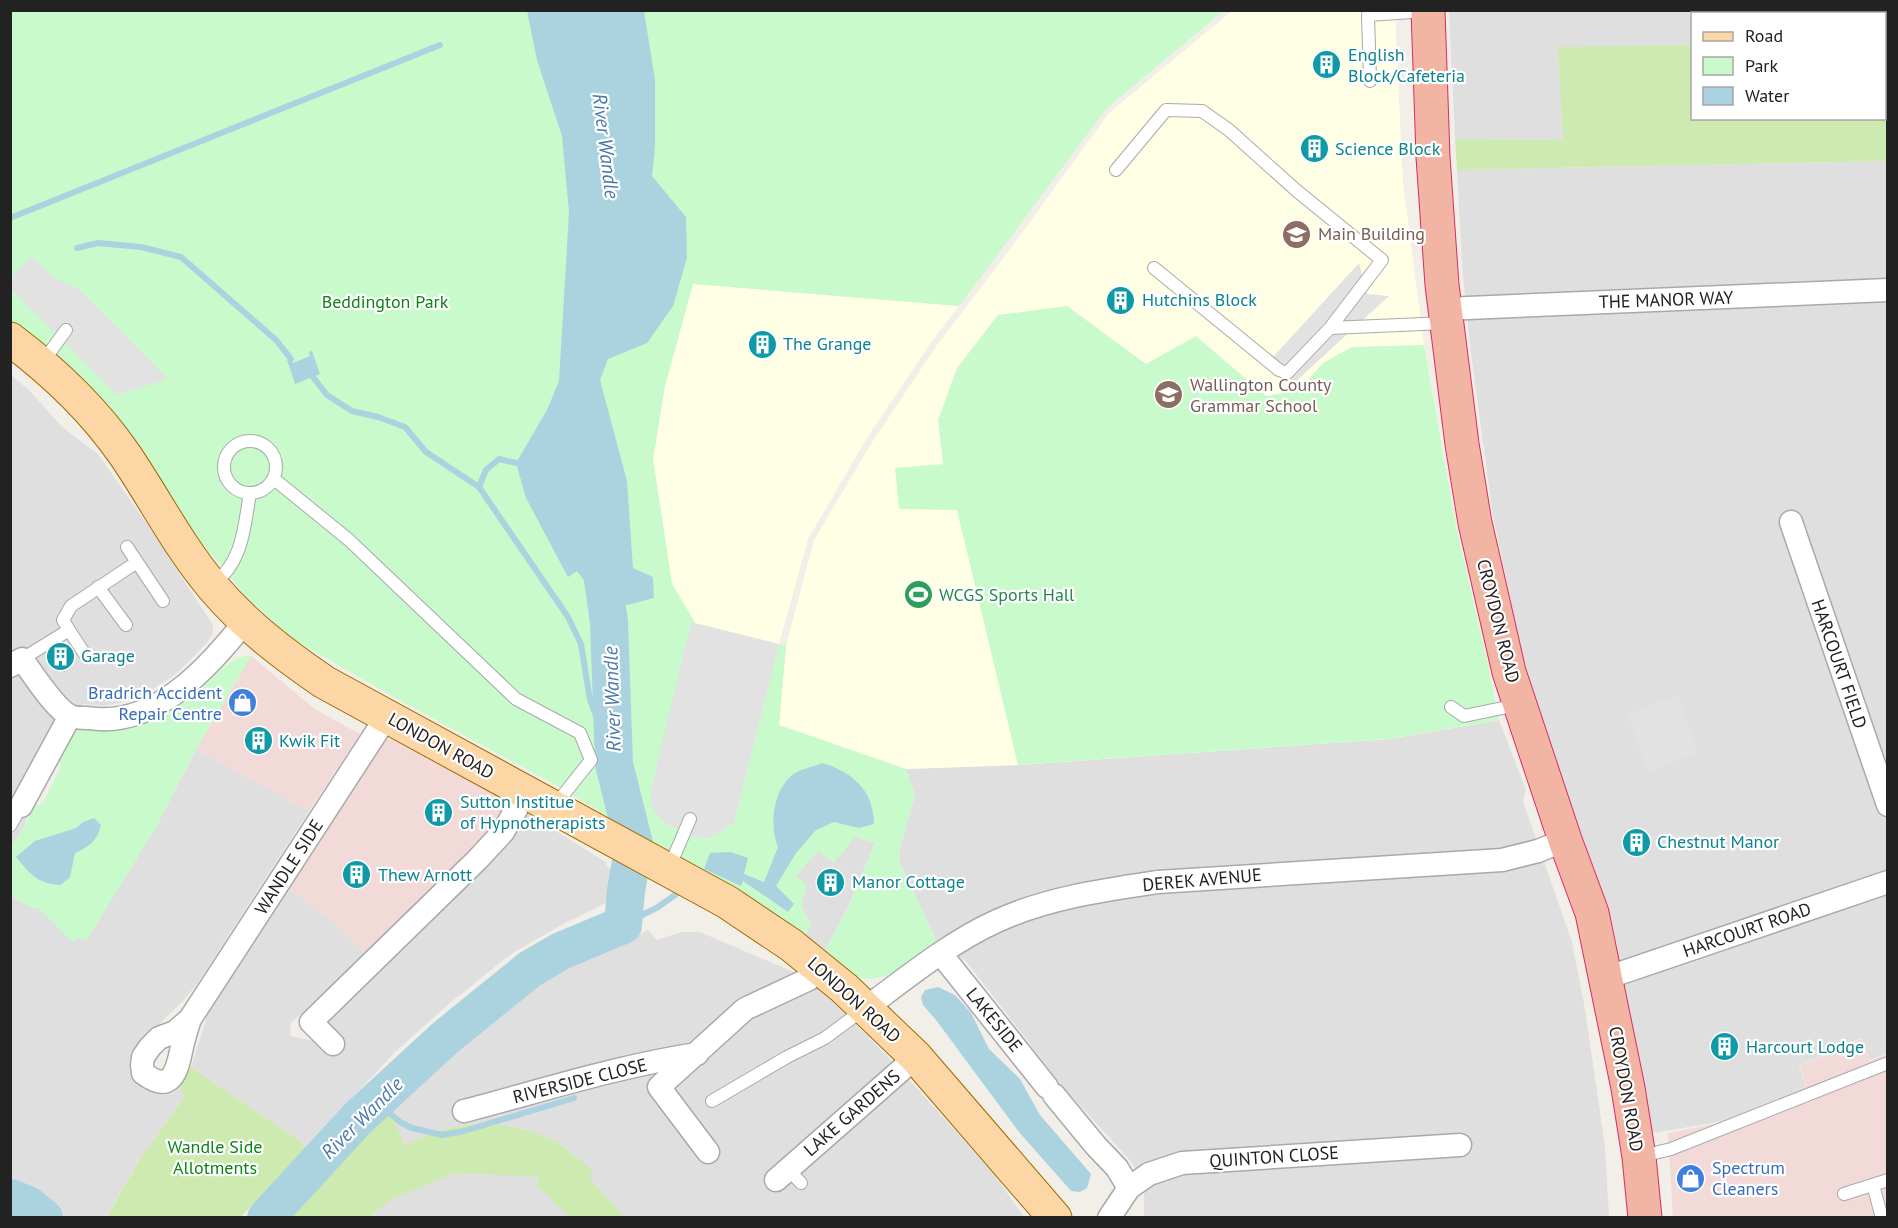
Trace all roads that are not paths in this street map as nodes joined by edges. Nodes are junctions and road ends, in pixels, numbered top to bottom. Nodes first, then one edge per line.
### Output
1 (1428, 11) edge
2 (1367, 13) edge
3 (1370, 81) dead end
4 (1116, 170) dead end
5 (1154, 268) dead end
6 (1887, 290) edge
7 (1445, 316) junction
8 (1330, 328) junction
9 (66, 330) dead end
10 (10, 339) edge
11 (41, 364) junction
12 (274, 479) junction
13 (250, 493) junction
14 (1791, 522) dead end
15 (127, 547) dead end
16 (137, 562) junction
17 (212, 585) junction
18 (98, 587) junction
19 (163, 601) dead end
20 (245, 622) junction
21 (126, 625) dead end
22 (69, 630) junction
23 (84, 653) dead end
24 (16, 663) edge
25 (1518, 704) junction
26 (1451, 707) dead end
27 (70, 716) junction
28 (387, 716) junction
29 (526, 792) junction
30 (1887, 805) edge
31 (557, 810) junction
32 (16, 816) edge
33 (690, 819) dead end
34 (1565, 840) junction
35 (680, 875) junction
36 (1887, 882) edge
37 (933, 959) junction
38 (821, 968) junction
39 (1606, 978) junction
40 (866, 1008) junction
41 (190, 1019) dead end
42 (333, 1044) dead end
43 (697, 1054) junction
44 (916, 1056) junction
45 (1887, 1063) edge
46 (712, 1101) dead end
47 (464, 1112) dead end
48 (1460, 1145) dead end
49 (708, 1152) dead end
50 (1639, 1157) junction
51 (788, 1178) dead end
52 (1887, 1180) edge
53 (1873, 1185) junction
54 (1129, 1188) junction
55 (1844, 1194) dead end
56 (1055, 1218) edge
57 (1109, 1218) edge
58 (1645, 1218) edge
59 (1882, 1218) edge

1 - 2 lane
1 - 7 highway, CROYDON ROAD
2 - 3 lane
4 - 8 lane
5 - 8 lane
6 - 7 street, THE MANOR WAY
7 - 8 lane
7 - 25 highway, CROYDON ROAD
9 - 11 lane
10 - 11 main road, LONDON ROAD
11 - 17 main road, LONDON ROAD
12 - 13 lane
12 - 13 lane
12 - 31 lane
13 - 17 lane
14 - 30 street, HARCOURT FIELD
15 - 16 lane
16 - 18 lane
16 - 19 lane
17 - 20 main road, LONDON ROAD
18 - 21 lane
18 - 22 lane
20 - 27 street
20 - 28 main road, LONDON ROAD
22 - 23 lane
22 - 24 lane
24 - 27 street
25 - 26 lane
25 - 34 highway, CROYDON ROAD
27 - 32 street
28 - 29 main road, LONDON ROAD
28 - 41 street, WANDLE SIDE
29 - 31 main road, LONDON ROAD
29 - 42 street
31 - 35 main road, LONDON ROAD
33 - 35 lane
34 - 37 street, DEREK AVENUE
34 - 39 highway, CROYDON ROAD
35 - 38 main road, LONDON ROAD
36 - 39 street, HARCOURT ROAD
37 - 40 street, DEREK AVENUE
37 - 54 street, LAKESIDE
38 - 40 main road, LONDON ROAD
38 - 43 street, RIVERSIDE CLOSE
39 - 50 highway, CROYDON ROAD
40 - 44 main road, LONDON ROAD
40 - 46 lane
43 - 47 street, RIVERSIDE CLOSE
43 - 49 street, RIVERSIDE CLOSE
44 - 51 street, LAKE GARDENS
44 - 56 main road, LONDON ROAD
45 - 50 lane
48 - 54 street, QUINTON CLOSE
50 - 58 highway, CROYDON ROAD
52 - 53 lane
53 - 55 lane
53 - 59 lane
54 - 57 street, QUINTON CLOSE

